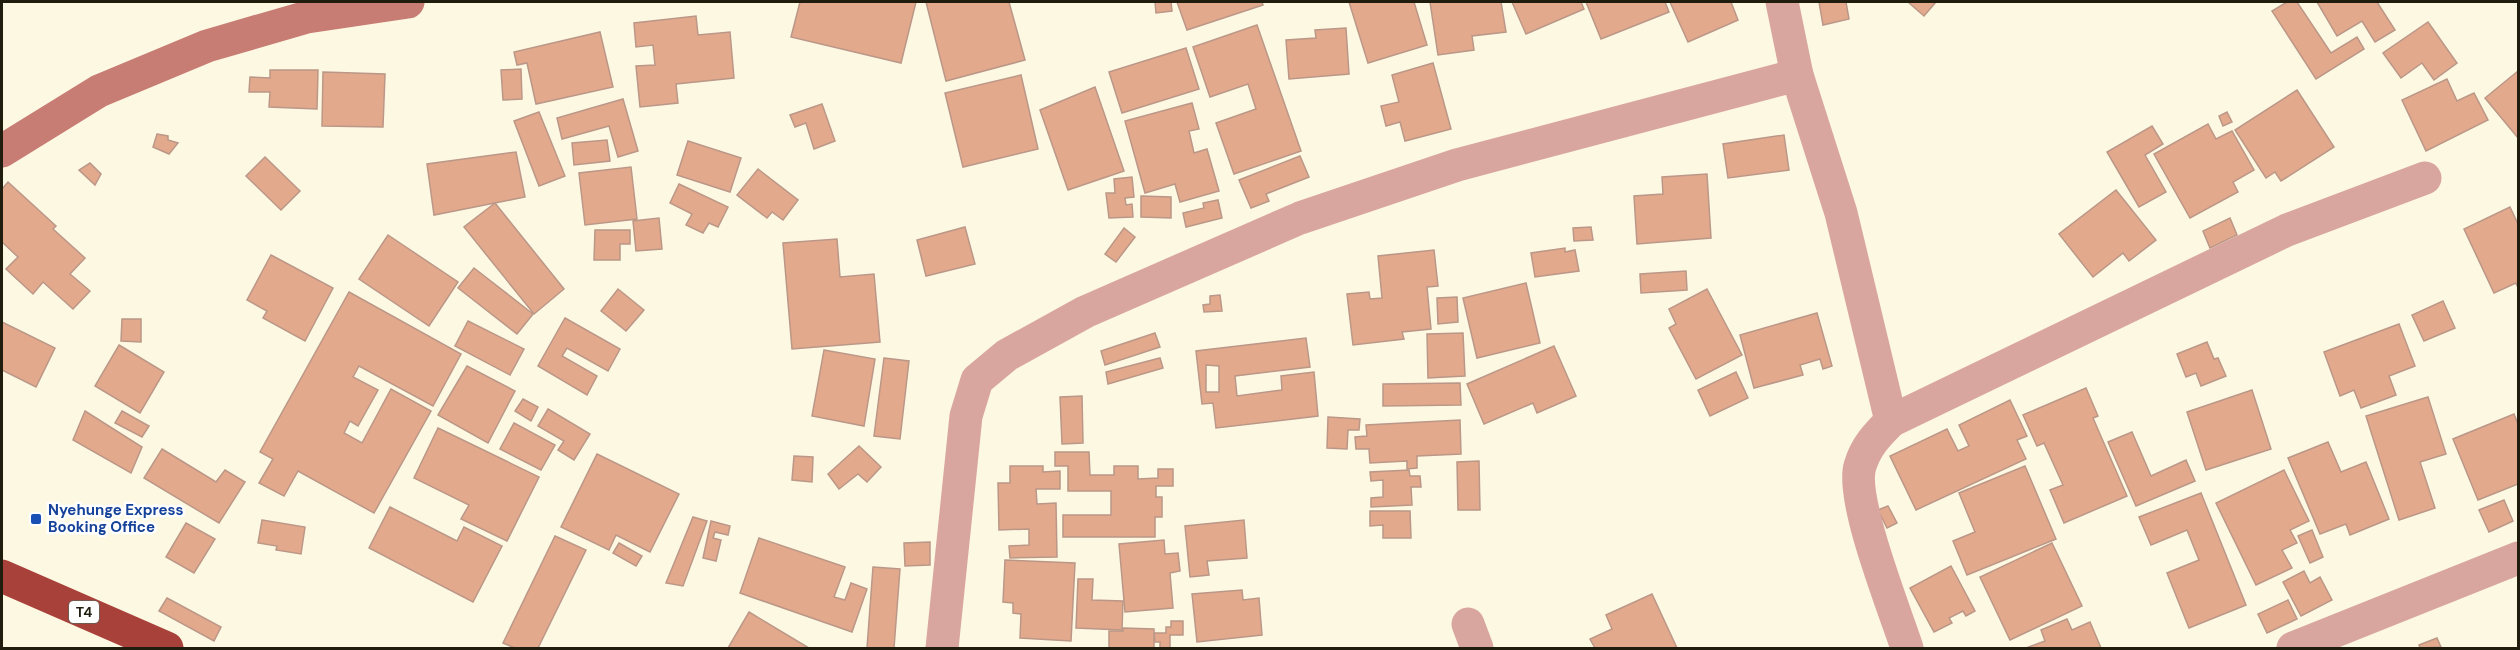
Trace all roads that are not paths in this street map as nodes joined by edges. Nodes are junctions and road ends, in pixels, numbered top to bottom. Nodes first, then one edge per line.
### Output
1 (408, 2) edge
2 (1782, 2) edge
3 (1797, 75) junction
4 (2, 151) edge
5 (2425, 178) dead end
6 (1891, 421) junction
7 (2518, 558) edge
8 (2, 576) edge
9 (167, 648) edge
10 (942, 648) edge
11 (1907, 648) edge
12 (2293, 648) edge

1 - 4 street
2 - 3 street
3 - 6 street
3 - 10 street
5 - 6 street
6 - 11 street
7 - 12 street
8 - 9 highway, T4

